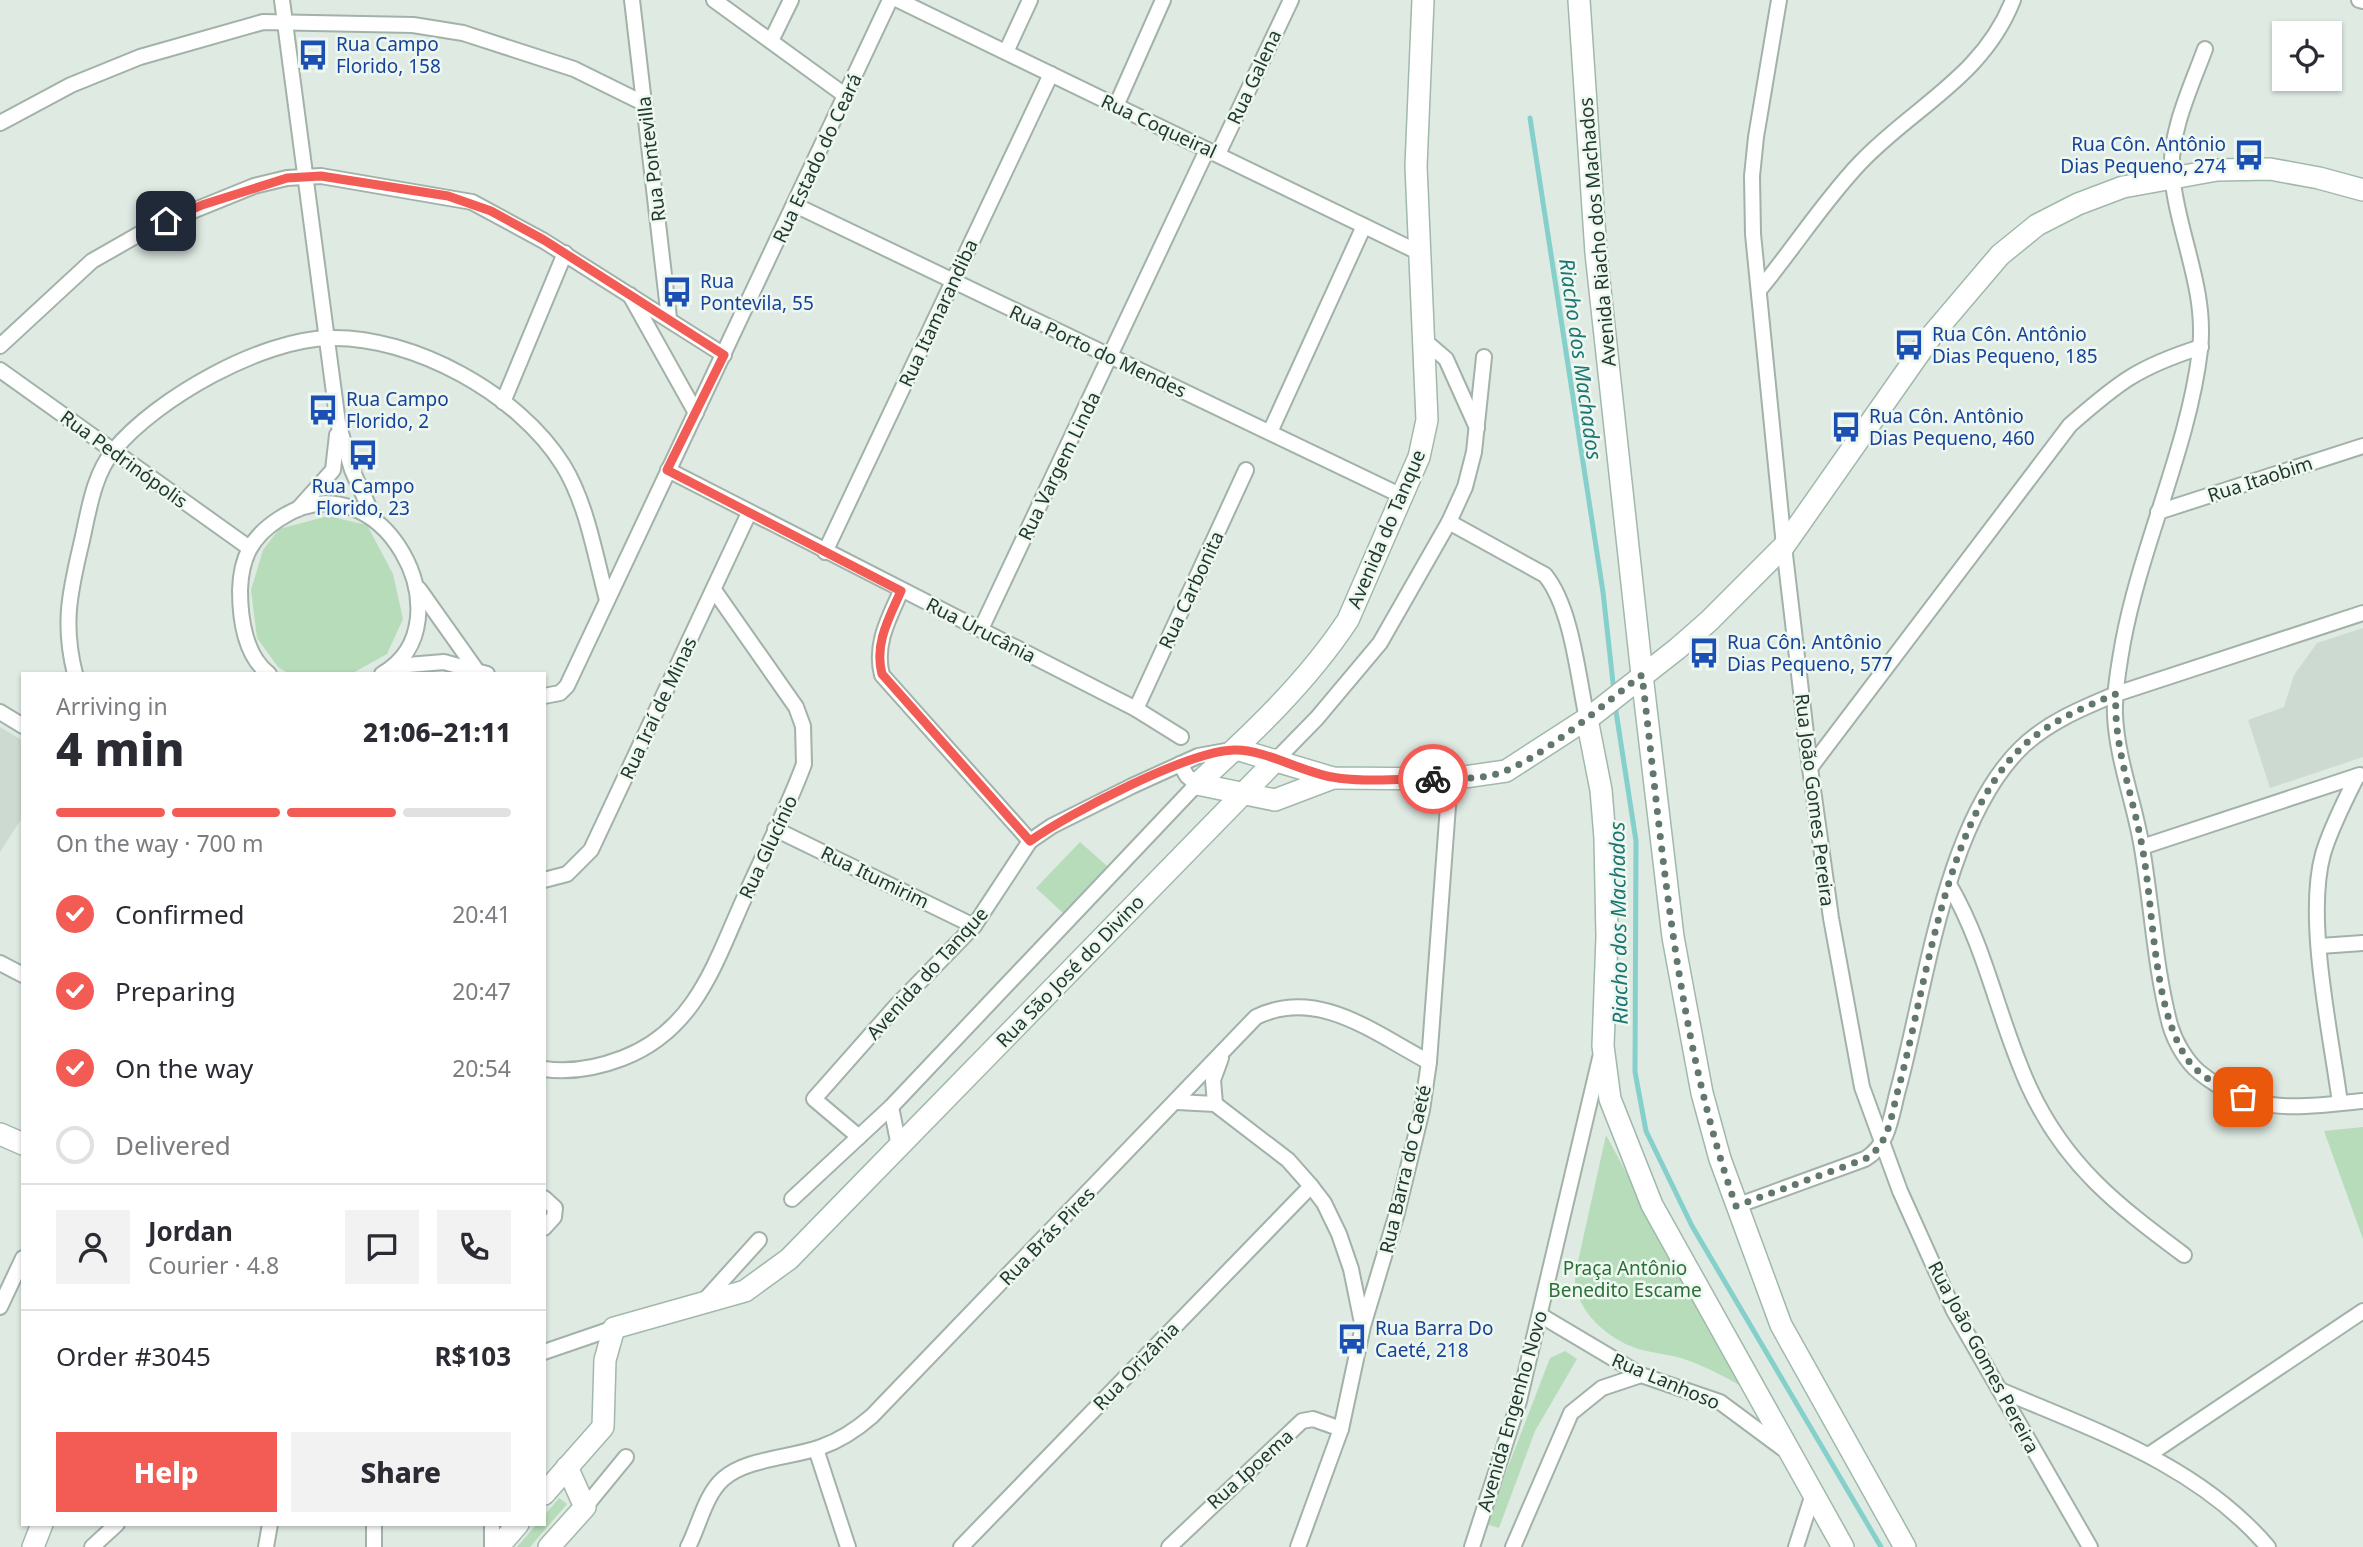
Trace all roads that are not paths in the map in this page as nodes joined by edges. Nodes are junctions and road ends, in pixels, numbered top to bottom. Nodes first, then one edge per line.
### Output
1 (282, 0) edge
2 (632, 0) edge
3 (714, 0) edge
4 (791, 0) edge
5 (890, 0) edge
6 (898, 0) edge
7 (1030, 0) edge
8 (1163, 0) edge
9 (1291, 0) edge
10 (1423, 0) edge
11 (1579, 0) edge
12 (1779, 0) edge
13 (2013, 0) edge
14 (285, 21) junction
15 (771, 41) junction
16 (2205, 49) dead end
17 (1006, 52) junction
18 (1051, 74) junction
19 (846, 96) junction
20 (645, 104) junction
21 (1116, 106) junction
22 (0, 123) edge
23 (1213, 152) junction
24 (2172, 176) junction
25 (305, 177) junction
26 (2363, 190) edge
27 (795, 205) junction
28 (1364, 226) junction
29 (565, 253) junction
30 (1420, 253) junction
31 (953, 282) junction
32 (1760, 289) junction
33 (629, 294) junction
34 (669, 318) junction
35 (327, 338) junction
36 (1425, 341) junction
37 (0, 346) edge
38 (2201, 347) junction
39 (724, 355) junction
40 (1484, 357) dead end
41 (1111, 358) junction
42 (0, 370) edge
43 (503, 402) junction
44 (696, 413) junction
45 (338, 423) junction
46 (1477, 428) junction
47 (1270, 432) junction
48 (2363, 446) edge
49 (113, 450) junction
50 (667, 470) junction
51 (1246, 470) dead end
52 (1402, 496) junction
53 (298, 509) junction
54 (2158, 512) junction
55 (749, 513) junction
56 (373, 516) junction
57 (1449, 522) junction
58 (1784, 546) junction
59 (248, 547) junction
60 (825, 552) junction
61 (413, 580) junction
62 (714, 590) junction
63 (901, 591) junction
64 (607, 600) junction
65 (2363, 613) edge
66 (981, 629) junction
67 (252, 652) junction
68 (396, 666) junction
69 (75, 672) edge
70 (254, 672) edge
71 (267, 672) edge
72 (386, 672) edge
73 (478, 672) edge
74 (1642, 675) junction
75 (2116, 694) junction
76 (546, 696) edge
77 (1136, 709) junction
78 (0, 712) edge
79 (1590, 716) junction
80 (21, 725) edge
81 (1181, 737) dead end
82 (1236, 749) junction
83 (1276, 760) junction
84 (1180, 764) junction
85 (1810, 768) junction
86 (2360, 775) edge
87 (1333, 778) junction
88 (1450, 779) junction
89 (1198, 784) junction
90 (1241, 796) junction
91 (775, 829) junction
92 (1030, 841) junction
93 (2142, 847) junction
94 (546, 879) edge
95 (1950, 886) junction
96 (974, 926) junction
97 (2363, 943) edge
98 (2320, 947) junction
99 (0, 963) edge
100 (21, 974) edge
101 (1603, 1046) junction
102 (1223, 1053) junction
103 (1429, 1062) junction
104 (546, 1069) edge
105 (2363, 1101) edge
106 (1177, 1102) junction
107 (2340, 1103) junction
108 (1215, 1104) junction
109 (891, 1107) junction
110 (0, 1134) edge
111 (859, 1137) junction
112 (21, 1143) edge
113 (899, 1146) junction
114 (1881, 1146) junction
115 (1311, 1186) junction
116 (792, 1199) dead end
117 (550, 1203) edge
118 (1736, 1206) junction
119 (546, 1226) edge
120 (759, 1240) dead end
121 (2184, 1255) dead end
122 (21, 1262) edge
123 (1351, 1269) junction
124 (1377, 1278) junction
125 (701, 1304) junction
126 (0, 1307) edge
127 (2363, 1311) edge
128 (1540, 1315) junction
129 (1363, 1326) junction
130 (614, 1328) junction
131 (546, 1351) edge
132 (1641, 1375) junction
133 (2000, 1390) junction
134 (1341, 1429) junction
135 (816, 1449) junction
136 (1789, 1453) junction
137 (2150, 1454) junction
138 (626, 1457) dead end
139 (567, 1467) junction
140 (546, 1492) edge
141 (1813, 1494) junction
142 (585, 1507) junction
143 (41, 1526) edge
144 (115, 1526) edge
145 (270, 1526) edge
146 (374, 1526) edge
147 (492, 1526) edge
148 (516, 1526) edge
149 (33, 1547) edge
150 (92, 1547) edge
151 (266, 1547) edge
152 (374, 1547) edge
153 (492, 1547) edge
154 (498, 1547) edge
155 (550, 1547) edge
156 (688, 1547) edge
157 (848, 1547) edge
158 (961, 1547) edge
159 (1169, 1547) edge
160 (1298, 1547) edge
161 (1472, 1547) edge
162 (1513, 1547) edge
163 (1796, 1547) edge
164 (1843, 1547) edge
165 (1905, 1547) edge
166 (2090, 1547) edge
167 (2268, 1547) edge

1 - 14 street
2 - 20 street, Rua Pontevilla
3 - 15 street
4 - 15 street
5 - 19 street, Rua Estado do Ceará
6 - 17 street, Rua Coqueiral
7 - 17 street
8 - 21 street
9 - 23 street, Rua Galena
10 - 30 main road, Avenida do Tanque
11 - 74 main road, Avenida Riacho dos Machados
12 - 32 street, Rua João Gomes Pereira
13 - 32 street
14 - 20 street
14 - 22 street
14 - 25 street
15 - 19 street
16 - 24 street
17 - 18 street, Rua Coqueiral
18 - 21 street, Rua Coqueiral
18 - 31 street, Rua Itamarandiba
19 - 27 street, Rua Estado do Ceará
20 - 34 street, Rua Pontevilla
21 - 23 street, Rua Coqueiral
23 - 28 street, Rua Coqueiral
23 - 41 street, Rua Vargem Linda
24 - 26 main road
24 - 38 street
24 - 58 main road
25 - 29 street
25 - 35 street
25 - 37 street
27 - 31 street, Rua Porto do Mendes
27 - 39 street, Rua Estado do Ceará
28 - 30 street, Rua Coqueiral
28 - 47 street
29 - 33 street
29 - 43 street
30 - 36 main road, Avenida do Tanque
31 - 41 street, Rua Porto do Mendes
31 - 60 street, Rua Itamarandiba
32 - 58 street, Rua João Gomes Pereira
33 - 34 street
33 - 44 street
34 - 39 street
35 - 43 street
35 - 45 street
35 - 49 street
36 - 46 street
36 - 52 main road, Avenida do Tanque
38 - 54 street
38 - 85 street
39 - 44 street, Rua Estado do Ceará
40 - 46 street
41 - 47 street, Rua Porto do Mendes
41 - 66 street, Rua Vargem Linda
42 - 49 street, Rua Pedrinópolis
43 - 64 street
44 - 50 street, Rua Estado do Ceará
45 - 53 street
45 - 56 street
46 - 57 street
47 - 52 street, Rua Porto do Mendes
48 - 54 street, Rua Itaobim
49 - 59 street, Rua Pedrinópolis
49 - 69 street
50 - 55 street, Rua Urucânia
50 - 64 street, Rua Estado do Ceará
51 - 77 street, Rua Carbonita
52 - 82 main road, Avenida do Tanque
53 - 56 street
53 - 59 street
54 - 75 street
55 - 60 street, Rua Urucânia
55 - 62 street, Rua Iraí de Minas
56 - 61 street
57 - 79 street, Avenida Engenho Novo
57 - 83 street
58 - 74 main road
58 - 85 street, Rua João Gomes Pereira
59 - 67 street
60 - 63 street, Rua Urucânia
61 - 68 street
61 - 73 street
62 - 91 street, Rua Glucínio
62 - 94 street, Rua Iraí de Minas
63 - 66 street, Rua Urucânia
63 - 92 street
64 - 76 street, Rua Estado do Ceará
65 - 75 street
66 - 77 street, Rua Urucânia
67 - 70 street
67 - 71 street
68 - 72 street
68 - 73 street
74 - 79 main road
74 - 118 main road, Avenida Riacho dos Machados
75 - 93 street
75 - 95 street
77 - 81 street, Rua Urucânia
78 - 80 street
79 - 88 main road
79 - 101 main road, Avenida Engenho Novo
82 - 83 main road
82 - 84 street, Avenida do Tanque
82 - 89 main road, Rua São José do Divino
83 - 87 main road
83 - 90 main road, Rua São José do Divino
84 - 89 street
84 - 92 street, Avenida do Tanque
85 - 114 street, Rua João Gomes Pereira
86 - 93 street
86 - 98 street
87 - 88 main road
87 - 90 main road
88 - 103 street, Rua Barra do Caeté
89 - 90 main road
89 - 109 street, Rua São José do Divino
90 - 113 main road, Rua São José do Divino
91 - 96 street, Rua Itumirim
91 - 104 street, Rua Glucínio
92 - 96 street, Avenida do Tanque
93 - 107 street
95 - 114 street
95 - 121 street
96 - 111 street, Avenida do Tanque
97 - 98 street
98 - 107 street
99 - 100 street
101 - 128 street, Avenida Engenho Novo
101 - 136 main road
102 - 103 street, Rua Brás Pires
102 - 106 street, Rua Brás Pires
102 - 108 street
103 - 124 street, Rua Barra do Caeté
105 - 107 street
106 - 108 street
106 - 135 street, Rua Brás Pires
108 - 115 street
109 - 111 street, Rua São José do Divino
109 - 113 street
110 - 112 main road
111 - 116 street, Rua São José do Divino
113 - 125 main road, Rua São José do Divino
114 - 118 street
114 - 133 street, Rua João Gomes Pereira
115 - 123 street
115 - 158 street, Rua Orizânia
117 - 119 street
118 - 165 main road, Avenida Riacho dos Machados
120 - 125 street
122 - 126 street
123 - 124 street
123 - 129 street
124 - 129 street, Rua Barra do Caeté
125 - 130 main road, Rua São José do Divino
127 - 137 street
128 - 132 street, Rua Lanhoso
128 - 161 street, Avenida Engenho Novo
129 - 134 street, Rua Barra do Caeté
130 - 131 street
130 - 139 main road
132 - 136 street, Rua Lanhoso
132 - 162 street
133 - 137 street
133 - 166 street, Rua João Gomes Pereira
134 - 159 street, Rua Ipoema
134 - 160 street, Rua Barra do Caeté
135 - 156 street, Rua Brás Pires
135 - 157 street
136 - 141 main road
137 - 167 street
138 - 142 street
139 - 140 main road
139 - 142 main road
141 - 163 street
141 - 164 main road
142 - 155 main road
143 - 149 main road
144 - 150 street
145 - 151 street
146 - 152 street
147 - 153 street
148 - 154 main road

